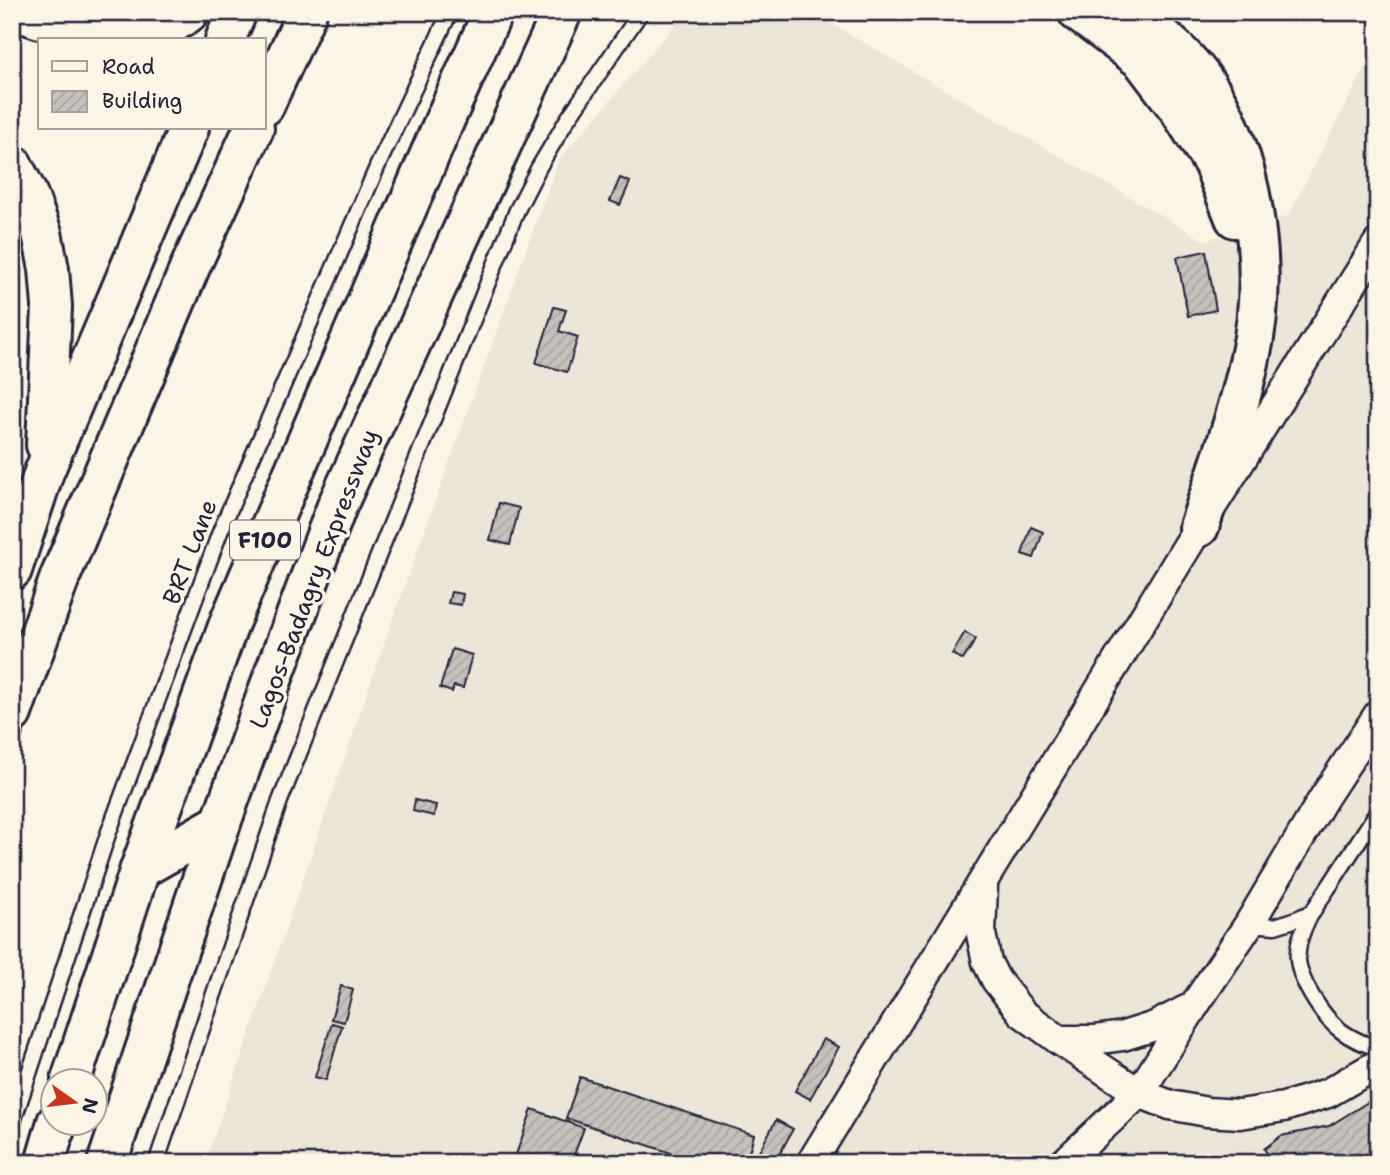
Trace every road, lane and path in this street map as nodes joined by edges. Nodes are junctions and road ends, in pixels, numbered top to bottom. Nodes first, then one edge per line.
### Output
1 (20, 12) edge
2 (189, 12) edge
3 (237, 12) edge
4 (307, 12) edge
5 (315, 12) edge
6 (450, 12) edge
7 (493, 12) edge
8 (562, 12) edge
9 (641, 12) edge
10 (1078, 12) edge
11 (1131, 12) edge
12 (226, 38) edge
13 (266, 102) edge
14 (266, 119) edge
15 (187, 130) edge
16 (253, 130) edge
17 (261, 130) edge
18 (20, 178) edge
19 (1378, 243) edge
20 (1258, 278) junction
21 (44, 472) junction
22 (1199, 527) junction
23 (15, 554) edge
24 (12, 713) edge
25 (1378, 715) edge
26 (12, 739) edge
27 (1378, 811) edge
28 (221, 823) junction
29 (140, 869) junction
30 (983, 883) junction
31 (1313, 912) junction
32 (1249, 924) junction
33 (1194, 1006) junction
34 (1059, 1040) junction
35 (1378, 1048) edge
36 (1378, 1064) edge
37 (76, 1066) edge
38 (1139, 1093) junction
39 (12, 1125) edge
40 (53, 1136) edge
41 (45, 1163) edge
42 (107, 1163) edge
43 (156, 1163) edge
44 (811, 1163) edge
45 (1064, 1163) edge

1 - 2 main road
3 - 12 main road
4 - 13 main road
5 - 14 lane
6 - 39 lane, BRT Lane
7 - 29 main road, F100
8 - 28 main road, Lagos-Badagry Expressway
9 - 43 lane
10 - 20 main road
11 - 20 main road
15 - 21 main road
16 - 24 main road
17 - 26 lane
18 - 21 main road
19 - 22 street
20 - 22 main road
21 - 23 main road
22 - 30 street
25 - 32 street
27 - 31 lane
28 - 29 main road
28 - 42 main road, Lagos-Badagry Expressway
29 - 37 main road, F100
30 - 34 street
30 - 44 street
31 - 32 lane
31 - 35 lane
32 - 33 street
33 - 34 street
33 - 38 street
34 - 38 street
36 - 38 street
38 - 45 street
40 - 41 main road

